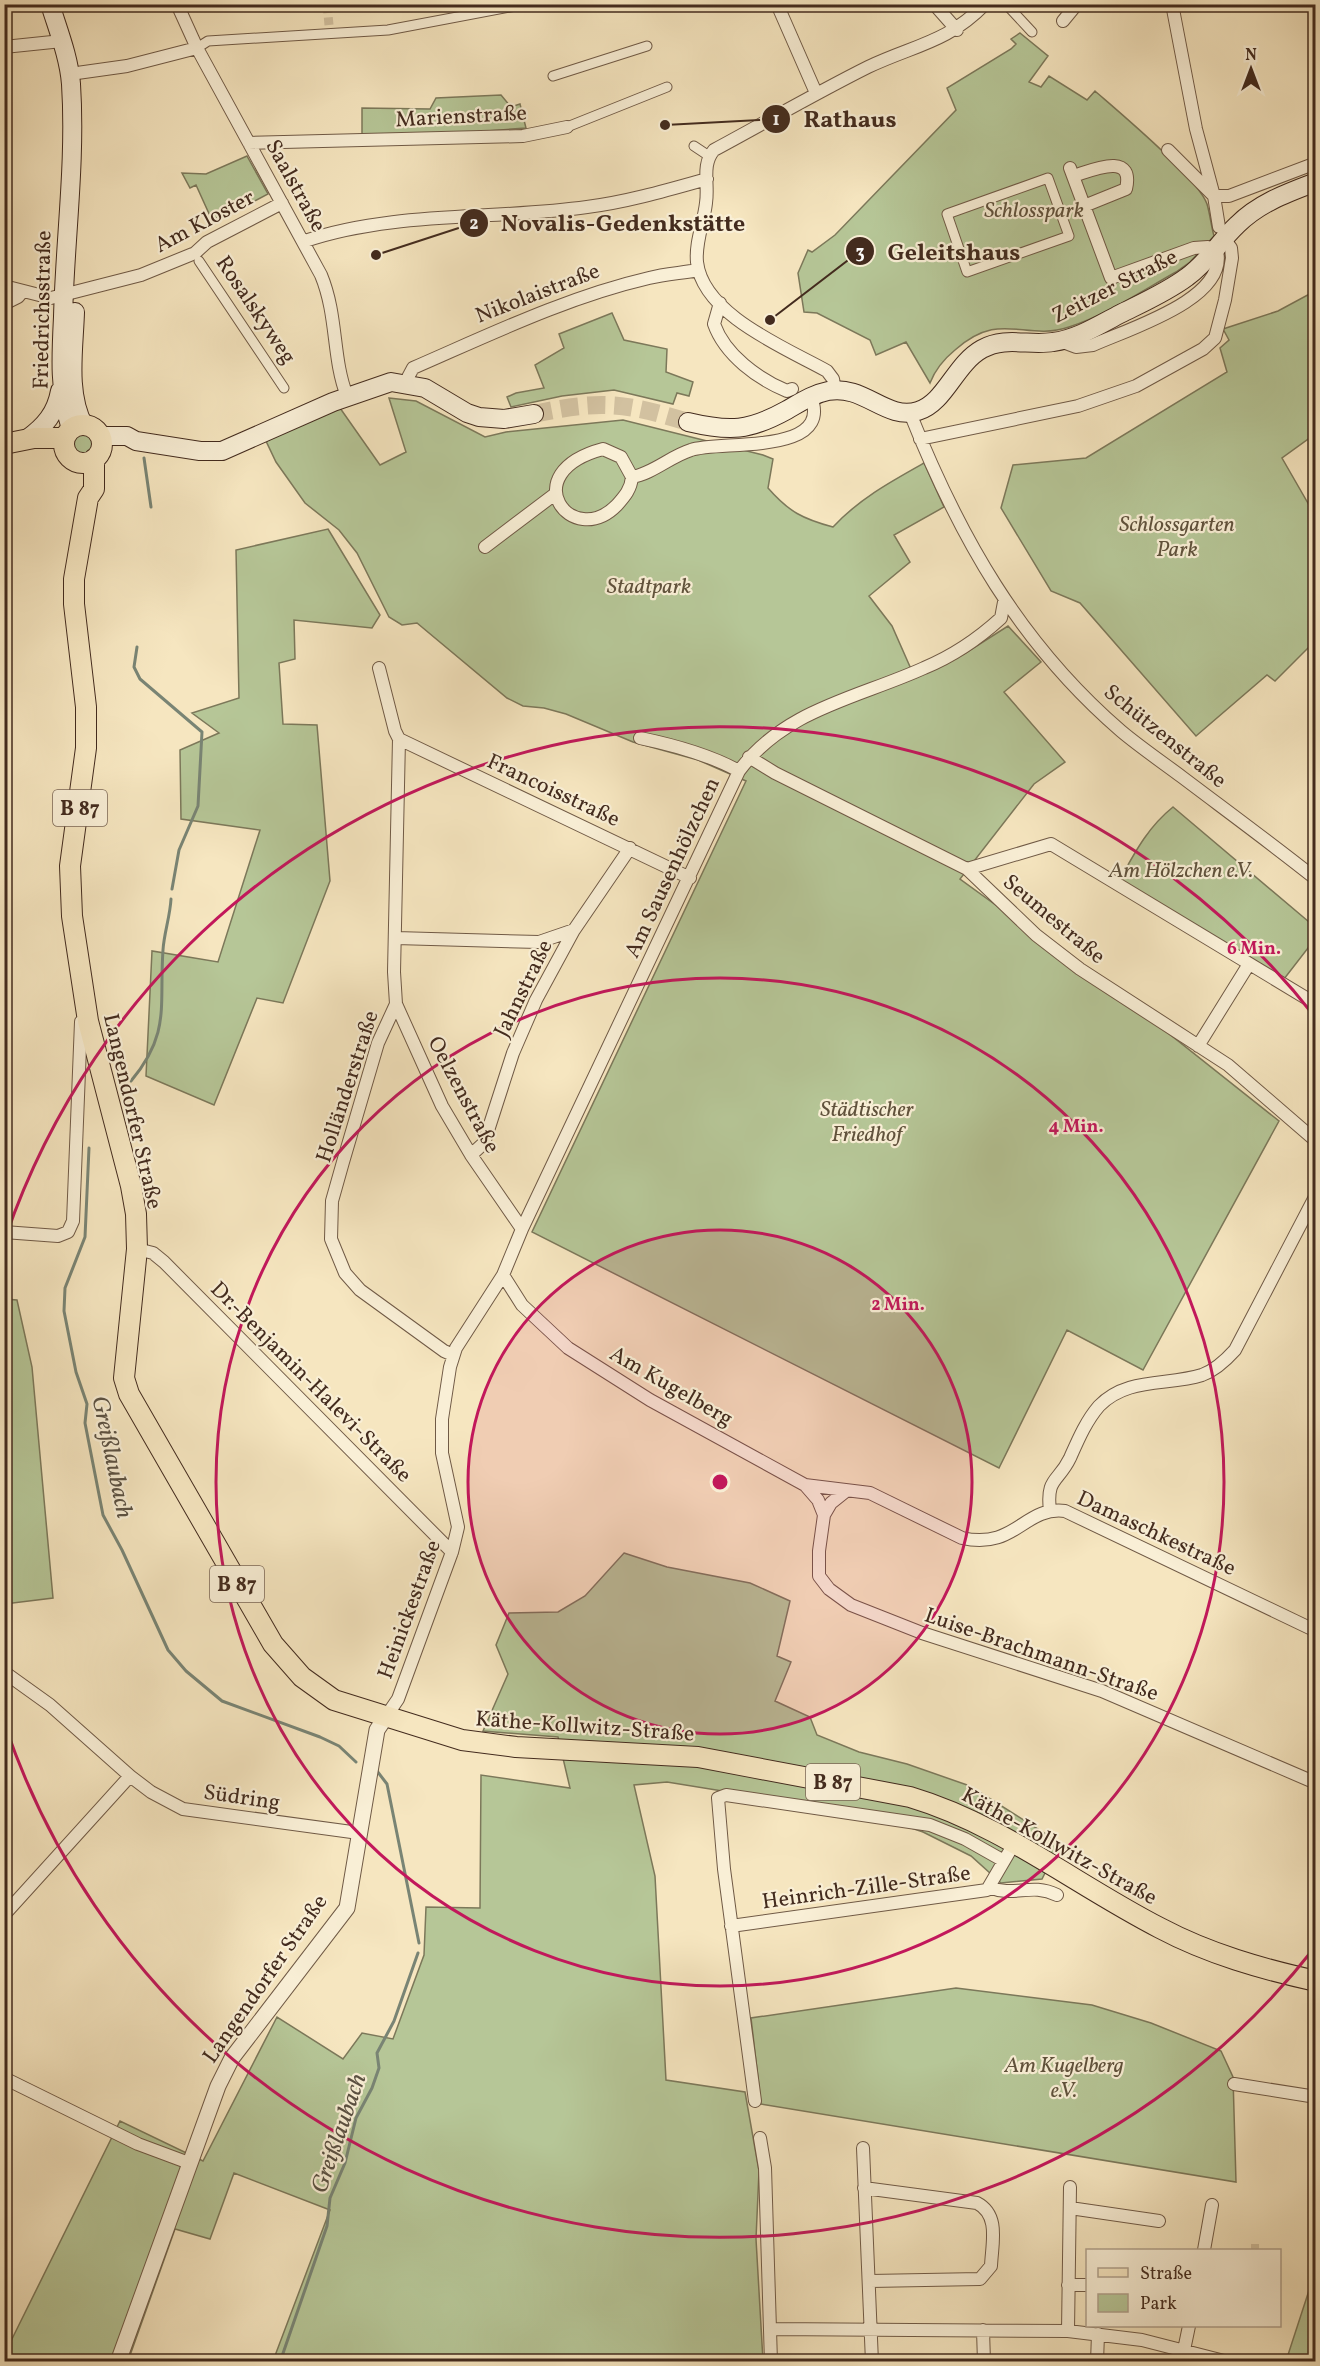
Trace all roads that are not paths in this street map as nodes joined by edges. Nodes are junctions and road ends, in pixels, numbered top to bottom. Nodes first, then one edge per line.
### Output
1 (50, 4) edge
2 (177, 4) edge
3 (526, 4) edge
4 (777, 4) edge
5 (934, 4) edge
6 (985, 4) edge
7 (1006, 4) edge
8 (1077, 4) edge
9 (1172, 4) edge
10 (1063, 21) dead end
11 (957, 30) junction
12 (1032, 32) dead end
13 (62, 41) junction
14 (647, 46) dead end
15 (4, 47) edge
16 (197, 48) junction
17 (70, 74) junction
18 (553, 75) dead end
19 (667, 87) dead end
20 (816, 93) junction
21 (567, 127) joint
22 (249, 143) junction
23 (694, 146) dead end
24 (1168, 150) dead end
25 (709, 156) junction
26 (1316, 163) edge
27 (707, 179) junction
28 (1316, 182) edge
29 (1214, 196) junction
30 (282, 203) junction
31 (1084, 206) junction
32 (946, 214) joint
33 (1220, 240) junction
34 (305, 241) junction
35 (197, 257) junction
36 (699, 270) junction
37 (4, 286) edge
38 (23, 291) junction
39 (69, 294) junction
40 (720, 303) junction
41 (4, 304) edge
42 (405, 383) junction
43 (61, 387) junction
44 (284, 387) dead end
45 (792, 389) dead end
46 (835, 390) junction
47 (347, 396) junction
48 (811, 397) junction
49 (910, 413) junction
50 (534, 414) tunnel mouth
51 (688, 422) tunnel mouth
52 (921, 439) junction
53 (14, 442) edge
54 (83, 444) junction
55 (632, 477) junction
56 (555, 494) junction
57 (485, 547) dead end
58 (1004, 602) junction
59 (379, 668) dead end
60 (640, 738) dead end
61 (399, 739) junction
62 (749, 758) junction
63 (739, 771) junction
64 (630, 848) junction
65 (967, 869) junction
66 (690, 878) junction
67 (1316, 879) edge
68 (574, 930) junction
69 (396, 938) junction
70 (1249, 964) junction
71 (396, 1004) junction
72 (1316, 1004) edge
73 (88, 1021) junction
74 (1198, 1046) junction
75 (1316, 1141) edge
76 (471, 1155) junction
77 (1316, 1195) edge
78 (522, 1230) junction
79 (4, 1232) edge
80 (137, 1249) junction
81 (503, 1275) junction
82 (453, 1355) junction
83 (805, 1485) junction
84 (846, 1491) junction
85 (1050, 1510) junction
86 (824, 1515) junction
87 (452, 1552) junction
88 (1316, 1631) edge
89 (4, 1672) edge
90 (384, 1718) junction
91 (130, 1776) junction
92 (1316, 1783) edge
93 (358, 1833) junction
94 (1015, 1842) junction
95 (1004, 1861) junction
96 (989, 1887) junction
97 (1057, 1895) dead end
98 (4, 1915) edge
99 (731, 1926) junction
100 (1316, 1981) edge
101 (4, 2078) edge
102 (1234, 2084) dead end
103 (1316, 2097) edge
104 (755, 2101) dead end
105 (760, 2138) dead end
106 (862, 2148) dead end
107 (189, 2163) junction
108 (1070, 2187) dead end
109 (864, 2188) junction
110 (1212, 2205) dead end
111 (1070, 2208) junction
112 (1159, 2221) dead end
113 (1204, 2249) edge
114 (870, 2281) junction
115 (1068, 2284) junction
116 (1086, 2285) edge
117 (1189, 2327) edge
118 (770, 2329) junction
119 (871, 2330) junction
120 (983, 2330) junction
121 (1068, 2331) junction
122 (1098, 2334) junction
123 (1184, 2349) junction
124 (1212, 2359) edge
125 (118, 2361) edge
126 (771, 2361) edge
127 (872, 2361) edge
128 (984, 2361) edge
129 (1097, 2361) edge
130 (1228, 2361) edge

1 - 13 main road, Friedrichsstraße
2 - 16 street, Saalstraße
3 - 16 street
4 - 20 street
5 - 11 street
6 - 11 street
7 - 12 street
8 - 10 street
9 - 29 street
11 - 20 street
13 - 15 street
13 - 17 main road, Friedrichsstraße
14 - 18 street
16 - 17 street
16 - 22 street, Saalstraße
17 - 39 main road, Friedrichsstraße
19 - 21 street, Marienstraße
20 - 25 street
21 - 22 street, Marienstraße
22 - 30 street, Saalstraße
23 - 25 street
24 - 29 street
25 - 27 street
26 - 29 street
27 - 34 street
27 - 36 street
28 - 33 main road, Zeitzer Straße
29 - 33 street
30 - 34 street, Saalstraße
30 - 35 street, Am Kloster
31 - 31 street, Zeitzer Straße
31 - 33 street, Zeitzer Straße
32 - 32 street
33 - 49 main road, Zeitzer Straße
33 - 52 street
34 - 47 street, Saalstraße
35 - 39 street, Am Kloster
35 - 44 street, Rosalskyweg
36 - 40 street
36 - 42 street, Nikolaistraße
37 - 38 street, Am Kloster
38 - 39 street, Am Kloster
38 - 41 street
39 - 43 main road, Friedrichsstraße
39 - 54 main road, Friedrichsstraße
40 - 45 street
40 - 46 street
42 - 47 main road
42 - 50 main road
43 - 53 main road
43 - 54 main road, Friedrichsstraße
46 - 48 main road
46 - 49 main road
47 - 54 main road
48 - 51 main road
48 - 55 street
49 - 52 street, Schützenstraße
52 - 58 street, Schützenstraße
53 - 54 main road
54 - 73 main road, Langendorfer Straße / B 87
55 - 56 street
55 - 56 street
56 - 57 street
58 - 62 street, Am Sausenhölzchen
58 - 67 street, Schützenstraße
59 - 61 street, Holländerstraße
60 - 63 street
61 - 64 street, Francoisstraße
61 - 69 street, Holländerstraße
62 - 63 street, Am Sausenhölzchen
62 - 65 street, Seumestraße
63 - 66 street, Am Sausenhölzchen
64 - 66 street, Francoisstraße
64 - 68 street, Jahnstraße
65 - 70 street
65 - 74 street, Seumestraße
66 - 78 street, Am Sausenhölzchen
68 - 69 street
68 - 76 street, Jahnstraße
69 - 71 street, Holländerstraße
70 - 72 street
70 - 74 street
71 - 76 street, Oelzenstraße
71 - 82 street, Holländerstraße
73 - 79 street
73 - 80 main road, Langendorfer Straße / B 87
74 - 75 street, Seumestraße
76 - 78 street, Oelzenstraße
77 - 85 street
78 - 81 street, Am Sausenhölzchen
80 - 87 street, Dr.-Benjamin-Halevi-Straße
80 - 90 main road, Langendorfer Straße / B 87
81 - 82 street, Heinickestraße
81 - 83 street, Am Kugelberg
82 - 87 street, Heinickestraße
83 - 84 street, Am Kugelberg
83 - 86 street
84 - 85 street, Damaschkestraße
84 - 86 street
85 - 88 street, Damaschkestraße
86 - 92 street, Luise-Brachmann-Straße
87 - 90 street, Heinickestraße
89 - 91 street, Südring
90 - 93 street, Langendorfer Straße
90 - 94 main road, Käthe-Kollwitz-Straße / B 87
91 - 93 street, Südring
91 - 98 street
93 - 107 street, Langendorfer Straße
94 - 95 street, Heinrich-Zille-Straße
94 - 100 main road, Käthe-Kollwitz-Straße / B 87
95 - 96 street, Heinrich-Zille-Straße
95 - 99 street
96 - 97 street
96 - 99 street, Heinrich-Zille-Straße
99 - 104 street
101 - 107 street
102 - 103 street
105 - 118 street
106 - 109 street
107 - 125 street, Langendorfer Straße
108 - 111 street
109 - 114 street
109 - 114 street
110 - 113 street
111 - 112 street
111 - 115 street
114 - 119 street
115 - 116 street
115 - 121 street
117 - 123 street
118 - 119 street
118 - 126 street
119 - 120 street
119 - 127 street
120 - 121 street
120 - 128 street
121 - 122 street
122 - 123 street
122 - 129 street
123 - 124 street
124 - 130 street

